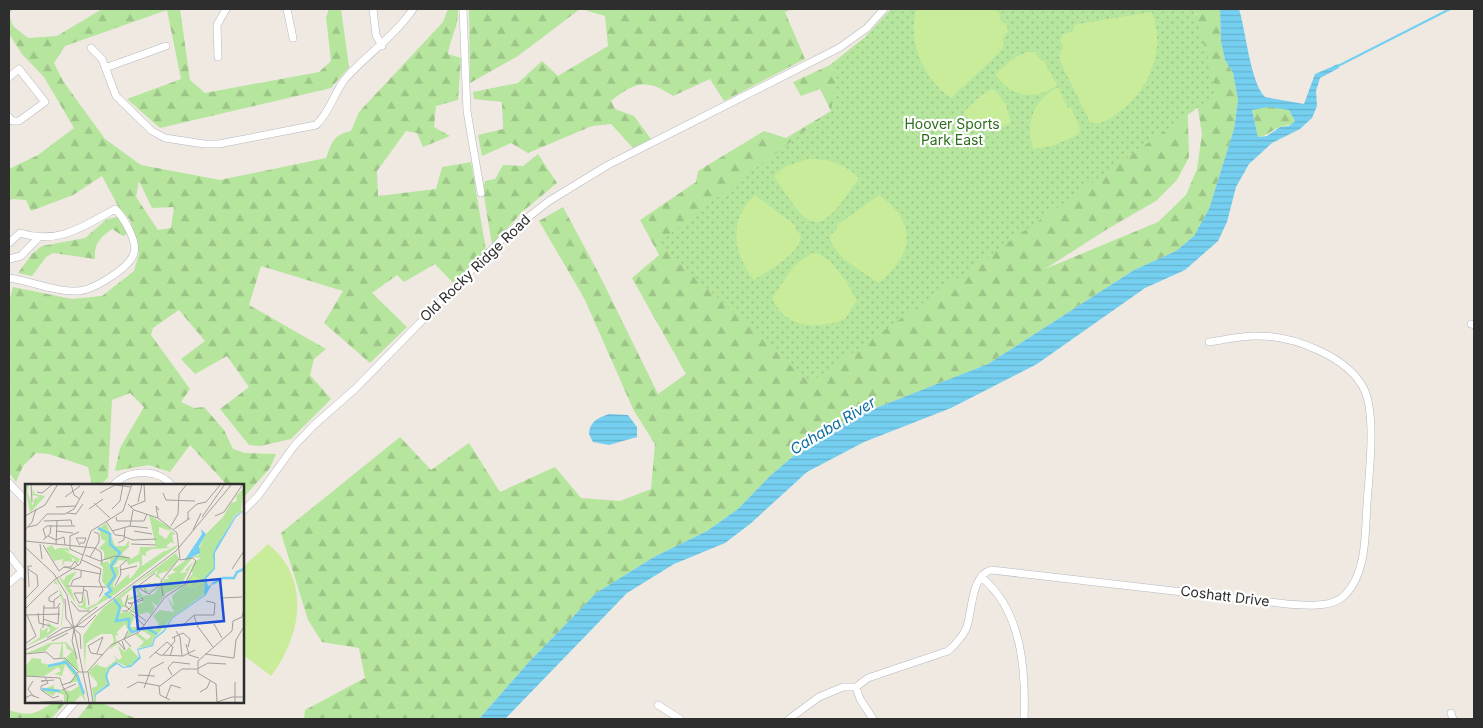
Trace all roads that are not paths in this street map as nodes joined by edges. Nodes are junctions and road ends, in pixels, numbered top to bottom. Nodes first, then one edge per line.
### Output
1 (226, 9) edge
2 (287, 9) edge
3 (373, 9) edge
4 (413, 9) edge
5 (463, 9) edge
6 (884, 9) edge
7 (293, 38) dead end
8 (166, 46) dead end
9 (382, 46) junction
10 (91, 48) dead end
11 (218, 57) dead end
12 (105, 68) junction
13 (9, 77) edge
14 (9, 116) edge
15 (481, 193) dead end
16 (38, 238) junction
17 (9, 243) edge
18 (9, 259) edge
19 (9, 278) edge
20 (1209, 342) dead end
21 (9, 483) edge
22 (115, 484) edge
23 (170, 484) edge
24 (25, 500) edge
25 (244, 510) edge
26 (9, 555) edge
27 (24, 575) edge
28 (981, 577) junction
29 (9, 583) edge
30 (856, 687) junction
31 (74, 703) edge
32 (658, 705) dead end
33 (60, 719) edge
34 (680, 719) edge
35 (789, 719) edge
36 (873, 719) edge
37 (1024, 719) edge

1 - 11 street
2 - 7 street
3 - 9 street
4 - 9 street
5 - 15 street
6 - 25 street, Old Rocky Ridge Road
8 - 12 street
9 - 12 street
10 - 12 street
13 - 14 street
16 - 17 street
16 - 18 street
16 - 19 street
20 - 28 street, Coshatt Drive
21 - 24 street
22 - 23 street
26 - 27 street
27 - 29 street
28 - 30 street
28 - 37 street
30 - 35 street
30 - 36 street
31 - 33 street
32 - 34 street

